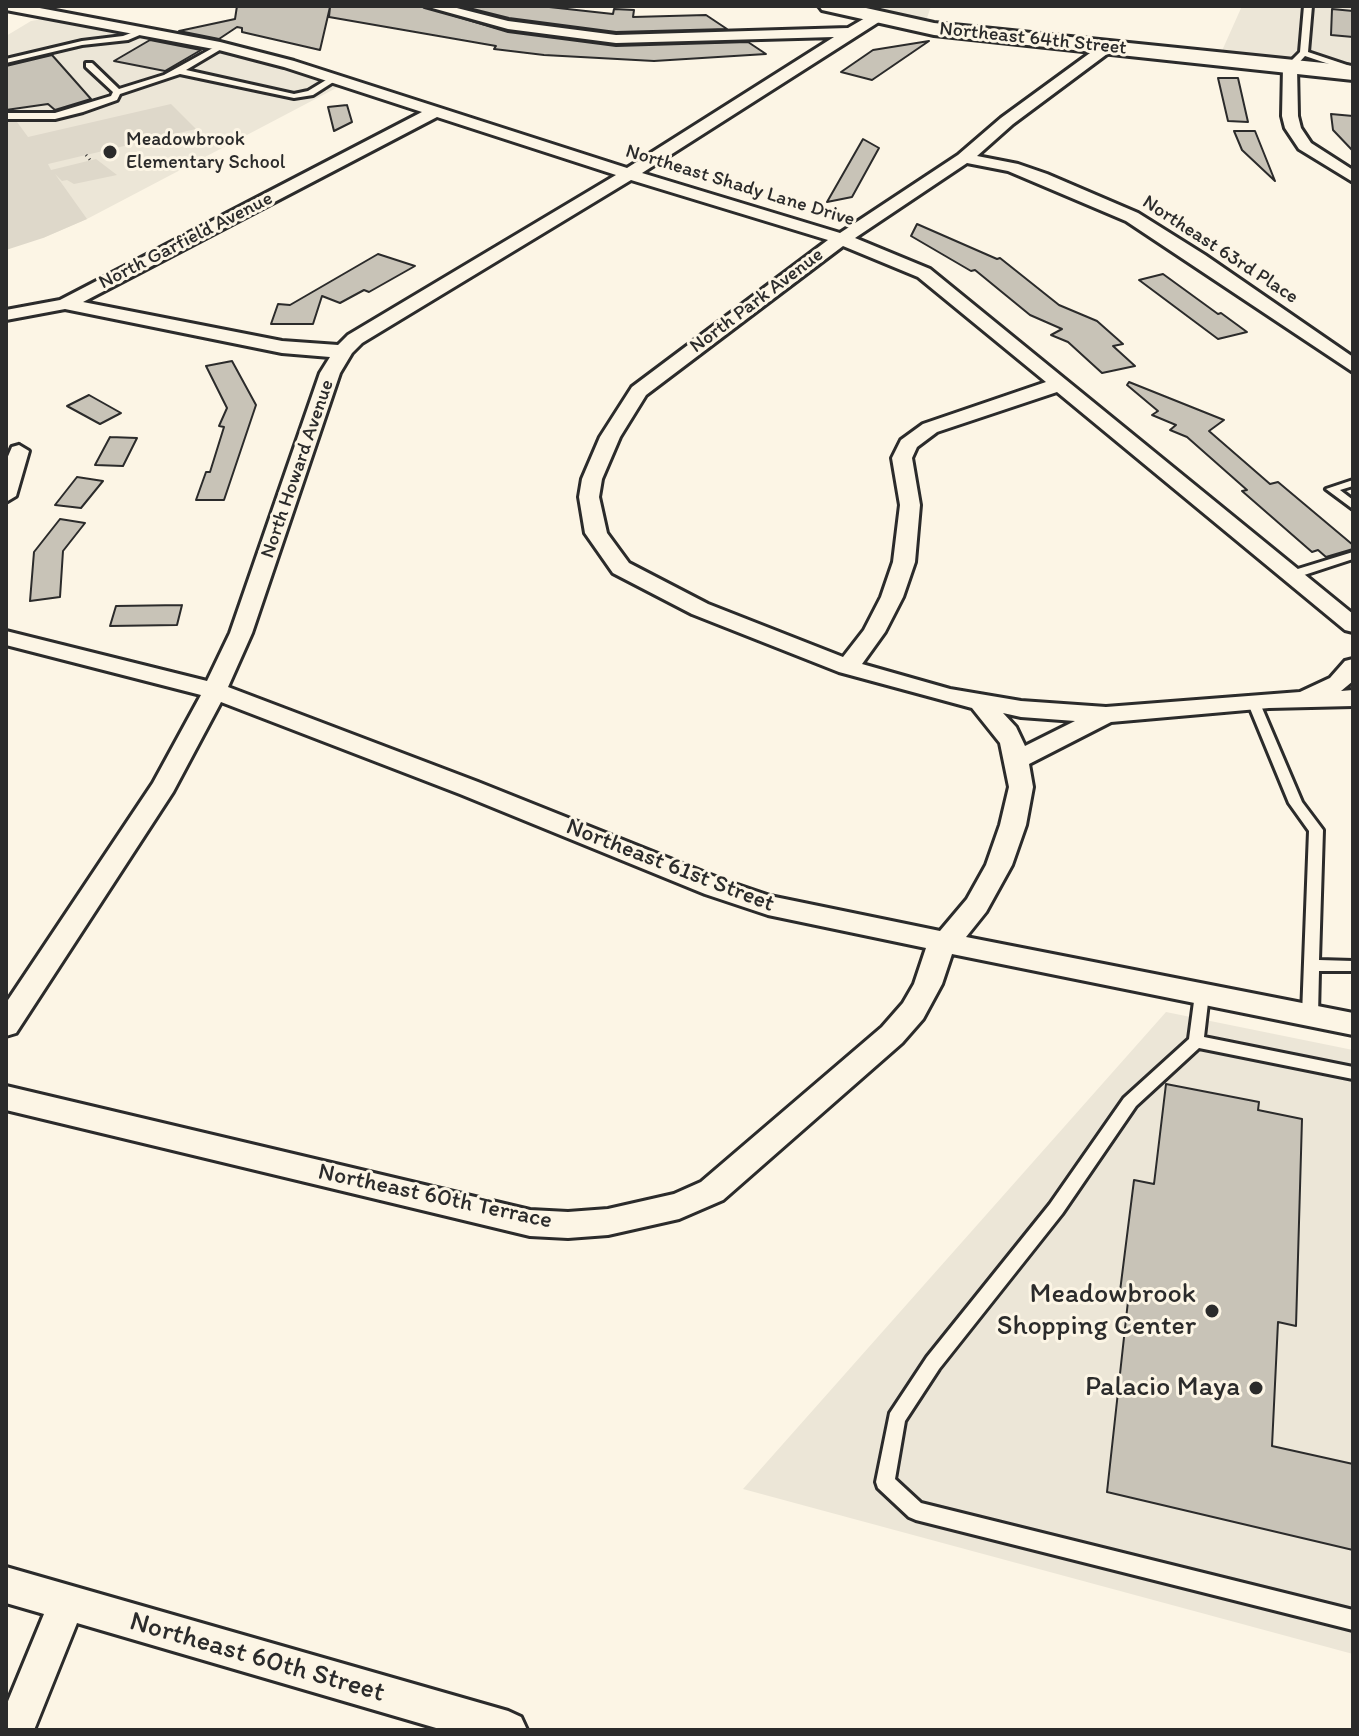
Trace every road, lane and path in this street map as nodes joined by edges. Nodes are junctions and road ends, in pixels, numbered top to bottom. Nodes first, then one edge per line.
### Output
1 (6, 6) edge
2 (432, 6) edge
3 (829, 6) edge
4 (1308, 6) edge
5 (40, 9) edge
6 (877, 17) junction
7 (17, 23) dead end
8 (139, 32) junction
9 (851, 32) junction
10 (220, 46) junction
11 (1106, 48) junction
12 (1297, 60) junction
13 (6, 61) edge
14 (89, 65) dead end
15 (179, 71) junction
16 (1353, 72) edge
17 (334, 79) junction
18 (117, 92) junction
19 (435, 112) junction
20 (6, 116) edge
21 (86, 155) dead end
22 (964, 158) junction
23 (91, 161) dead end
24 (628, 174) junction
25 (1353, 177) edge
26 (842, 239) junction
27 (65, 304) junction
28 (6, 315) edge
29 (344, 350) junction
30 (1353, 366) edge
31 (1057, 385) junction
32 (19, 451) dead end
33 (1353, 483) edge
34 (6, 496) edge
35 (1353, 506) edge
36 (1353, 555) edge
37 (1292, 575) junction
38 (1353, 625) edge
39 (6, 638) edge
40 (1353, 666) edge
41 (847, 667) junction
42 (215, 691) junction
43 (1303, 698) junction
44 (1353, 698) edge
45 (1253, 701) junction
46 (981, 703) junction
47 (1106, 715) junction
48 (1018, 759) junction
49 (945, 942) junction
50 (1310, 965) junction
51 (1353, 966) edge
52 (1202, 994) junction
53 (1310, 1015) junction
54 (1353, 1024) edge
55 (6, 1025) edge
56 (1196, 1041) junction
57 (1353, 1073) edge
58 (6, 1098) edge
59 (6, 1585) edge
60 (66, 1604) junction
61 (1353, 1620) edge
62 (15, 1730) edge
63 (508, 1730) edge

1 - 5 street, Northeast Shady Lane Drive
2 - 9 street
3 - 6 street, Northeast 64th Street
4 - 12 lane
5 - 7 street
5 - 8 street, Northeast Shady Lane Drive
6 - 9 street
6 - 11 street, Northeast 64th Street
8 - 10 street, Northeast Shady Lane Drive
8 - 13 lane
9 - 24 street, North Howard Avenue
10 - 15 lane
10 - 17 street, Northeast Shady Lane Drive
11 - 12 street, Northeast 64th Street
11 - 22 street, North Park Avenue
12 - 16 street, Northeast 64th Street
12 - 25 street
14 - 18 lane
15 - 17 lane
15 - 18 lane
17 - 19 street, Northeast Shady Lane Drive
18 - 20 lane
19 - 24 street, Northeast Shady Lane Drive
19 - 27 street, North Garfield Avenue
21 - 23 path
22 - 26 street, North Park Avenue
22 - 30 street, Northeast 63rd Place
24 - 26 street, Northeast Shady Lane Drive
24 - 29 street, North Howard Avenue
26 - 31 street, Northeast Shady Lane Drive
26 - 41 street, North Park Avenue
27 - 28 street
27 - 29 street
29 - 42 street, North Howard Avenue
31 - 37 street, Northeast Shady Lane Drive
31 - 41 street
32 - 34 street
33 - 35 lane
36 - 37 lane
37 - 38 street, Northeast Shady Lane Drive
39 - 42 street, Northeast 61st Street
40 - 43 street
41 - 46 street
42 - 49 street, Northeast 61st Street
42 - 55 street, North Howard Avenue
43 - 44 street
43 - 45 street
45 - 47 street
45 - 50 lane
46 - 47 street
46 - 48 street
47 - 48 street
48 - 49 street, Northeast 60th Terrace
49 - 52 street, Northeast 61st Street
49 - 58 street, Northeast 60th Terrace
50 - 51 lane
50 - 53 lane
52 - 53 street, Northeast 61st Street
52 - 56 lane
53 - 54 street, Northeast 61st Street
56 - 57 lane
56 - 61 lane
59 - 60 street, Northeast 60th Street
60 - 62 street
60 - 63 street, Northeast 60th Street

